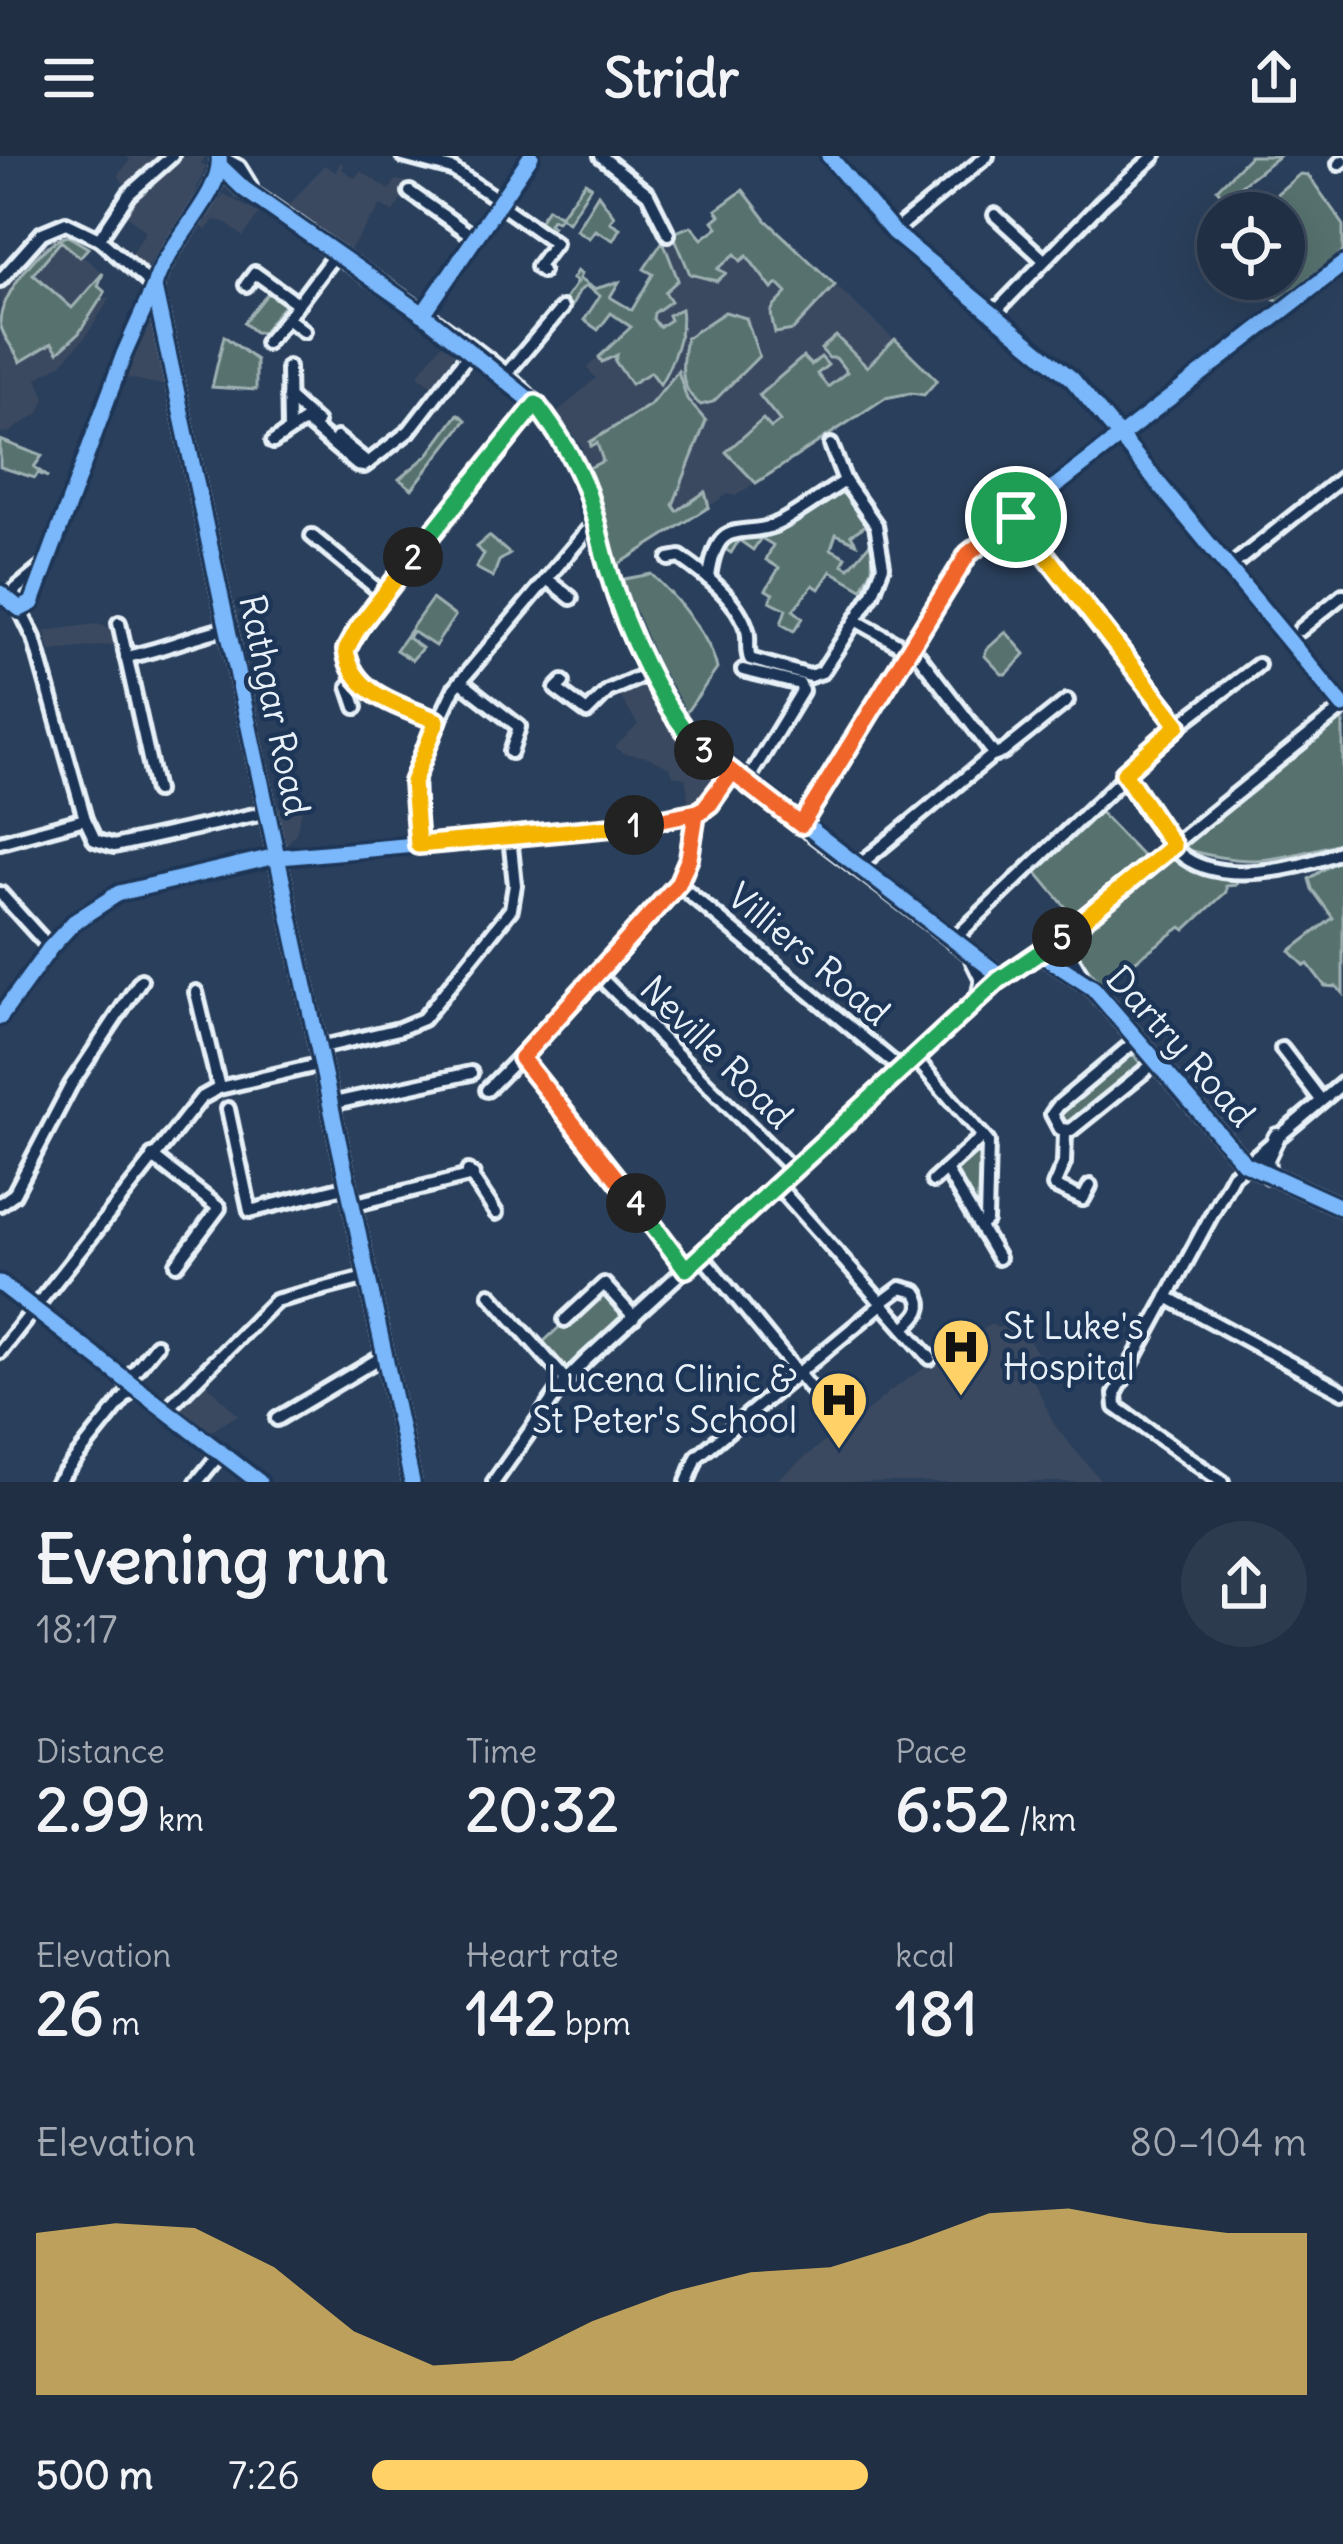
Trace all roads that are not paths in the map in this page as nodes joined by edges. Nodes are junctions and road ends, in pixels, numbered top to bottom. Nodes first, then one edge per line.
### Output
1 (172, 156) edge
2 (403, 156) edge
3 (531, 156) edge
4 (601, 156) edge
5 (829, 156) edge
6 (987, 156) edge
7 (1154, 156) edge
8 (219, 165) edge
9 (410, 192) dead end
10 (499, 202) junction
11 (995, 215) dead end
12 (893, 232) junction
13 (668, 234) dead end
14 (475, 238) junction
15 (99, 239) junction
16 (336, 253) junction
17 (1044, 260) junction
18 (1343, 264) edge
19 (542, 271) dead end
20 (0, 280) edge
21 (246, 285) dead end
22 (154, 287) junction
23 (298, 304) junction
24 (562, 308) dead end
25 (423, 314) junction
26 (993, 314) junction
27 (287, 318) junction
28 (304, 331) dead end
29 (266, 344) dead end
30 (472, 351) junction
31 (288, 367) dead end
32 (504, 376) junction
33 (288, 397) junction
34 (536, 404) junction
35 (307, 419) junction
36 (289, 431) junction
37 (1120, 437) junction
38 (272, 442) dead end
39 (831, 445) dead end
40 (1343, 477) edge
41 (844, 481) junction
42 (1016, 517) junction
43 (597, 525) junction
44 (312, 536) dead end
45 (669, 559) dead end
46 (1229, 568) junction
47 (709, 577) junction
48 (547, 579) junction
49 (383, 594) junction
50 (1343, 595) edge
51 (20, 598) edge
52 (571, 598) dead end
53 (857, 621) junction
54 (118, 623) dead end
55 (228, 628) junction
56 (1300, 630) dead end
57 (908, 650) junction
58 (126, 657) junction
59 (1258, 665) dead end
60 (743, 670) dead end
61 (651, 672) junction
62 (360, 680) junction
63 (460, 681) junction
64 (563, 682) dead end
65 (1067, 701) dead end
66 (356, 707) dead end
67 (1343, 707) edge
68 (437, 721) junction
69 (1178, 725) junction
70 (511, 752) dead end
71 (995, 755) junction
72 (732, 772) junction
73 (1120, 781) dead end
74 (746, 783) junction
75 (156, 791) dead end
76 (268, 812) junction
77 (696, 814) junction
78 (85, 819) junction
79 (801, 825) junction
80 (510, 837) junction
81 (0, 842) edge
82 (418, 845) junction
83 (1173, 846) junction
84 (1343, 851) edge
85 (277, 857) junction
86 (856, 868) junction
87 (678, 884) junction
88 (0, 893) edge
89 (1071, 929) junction
90 (952, 941) junction
91 (50, 948) junction
92 (1039, 953) junction
93 (972, 957) junction
94 (599, 976) junction
95 (1002, 977) junction
96 (1082, 978) junction
97 (141, 980) dead end
98 (196, 992) dead end
99 (979, 998) junction
100 (2, 1009) edge
101 (1138, 1040) junction
102 (1282, 1049) dead end
103 (320, 1056) junction
104 (521, 1058) junction
105 (915, 1058) junction
106 (1157, 1061) junction
107 (902, 1070) junction
108 (471, 1073) dead end
109 (1343, 1083) edge
110 (219, 1088) junction
111 (487, 1090) dead end
112 (1321, 1100) junction
113 (330, 1104) junction
114 (228, 1109) dead end
115 (1065, 1132) junction
116 (983, 1136) junction
117 (1276, 1136) junction
118 (152, 1156) junction
119 (1244, 1163) junction
120 (793, 1170) junction
121 (946, 1170) junction
122 (1268, 1175) junction
123 (933, 1181) dead end
124 (777, 1185) junction
125 (348, 1186) junction
126 (1090, 1186) dead end
127 (0, 1204) edge
128 (352, 1205) junction
129 (1343, 1208) edge
130 (496, 1213) dead end
131 (980, 1226) junction
132 (701, 1255) junction
133 (998, 1258) dead end
134 (177, 1264) dead end
135 (686, 1269) junction
136 (368, 1277) junction
137 (0, 1283) edge
138 (490, 1294) dead end
139 (1167, 1297) junction
140 (879, 1305) junction
141 (32, 1310) junction
142 (634, 1317) junction
143 (565, 1320) dead end
144 (904, 1328) junction
145 (156, 1345) dead end
146 (0, 1352) edge
147 (385, 1355) junction
148 (930, 1358) dead end
149 (798, 1374) junction
150 (566, 1380) junction
151 (130, 1385) junction
152 (1343, 1392) edge
153 (165, 1411) junction
154 (277, 1419) dead end
155 (842, 1427) dead end
156 (220, 1454) junction
157 (57, 1482) edge
158 (197, 1482) edge
159 (260, 1482) edge
160 (412, 1482) edge
161 (494, 1482) edge
162 (687, 1482) edge
163 (1222, 1482) edge

1 - 15 street
2 - 10 street
3 - 10 street
4 - 13 street
5 - 12 street
6 - 12 street
7 - 17 street
8 - 16 main road
8 - 22 main road
9 - 14 street
10 - 14 street
10 - 19 street
11 - 17 street
12 - 26 street
14 - 25 street
15 - 20 street
15 - 22 street
16 - 23 street
16 - 25 main road
17 - 26 street
18 - 37 street
21 - 23 street
22 - 51 street
22 - 55 main road, Rathgar Road
23 - 27 street
24 - 32 street
25 - 30 main road
26 - 37 street
27 - 28 street
27 - 29 street
30 - 32 main road
30 - 35 street
31 - 33 street
32 - 34 main road
33 - 35 street
33 - 36 street
34 - 43 main road
34 - 49 street
35 - 36 street
36 - 38 street
37 - 42 street
37 - 46 street
39 - 41 street
40 - 46 street
41 - 47 street
41 - 53 street
42 - 57 street
42 - 69 street
43 - 48 street
43 - 61 main road
44 - 49 street
45 - 47 street
46 - 67 street
47 - 53 street
48 - 52 street
48 - 63 street
49 - 62 street
50 - 56 street
51 - 78 street
53 - 57 street
54 - 58 street
55 - 58 street
55 - 76 main road, Rathgar Road
57 - 71 street
57 - 79 street
58 - 75 street
59 - 69 street
60 - 74 street
61 - 64 street
61 - 72 main road
62 - 66 street
62 - 68 street
63 - 68 street
63 - 70 street
65 - 71 street
67 - 83 street
68 - 82 street
69 - 83 street
71 - 86 street
72 - 74 main road
72 - 77 street
73 - 90 street
74 - 79 main road
76 - 78 street
76 - 85 main road, Rathgar Road
77 - 80 street
77 - 87 street
78 - 81 street
79 - 86 main road
80 - 82 street
80 - 103 street
82 - 85 street
83 - 84 street
83 - 89 street
85 - 91 street
85 - 103 main road, Rathgar Road
86 - 90 main road
87 - 94 street
87 - 107 street, Villiers Road
88 - 91 street
89 - 92 street
89 - 96 main road
90 - 93 main road
91 - 100 street
92 - 95 main road
92 - 96 main road, Dartry Road
93 - 95 main road
93 - 99 main road
94 - 104 street
94 - 120 street, Neville Road
95 - 99 street
96 - 101 main road, Dartry Road
97 - 127 street
98 - 110 street
99 - 105 street
101 - 106 main road, Dartry Road
101 - 115 street
102 - 112 street
103 - 110 street
103 - 113 main road, Rathgar Road
104 - 111 street
104 - 135 street
105 - 107 street
105 - 116 street
106 - 115 street
106 - 119 main road, Dartry Road
107 - 120 street
108 - 113 street
109 - 112 street
110 - 118 street
112 - 117 street
113 - 125 main road, Rathgar Road
114 - 125 street
115 - 126 street
116 - 121 street
116 - 131 street
117 - 119 street
117 - 122 main road
118 - 134 street
118 - 141 street
119 - 122 main road, Dartry Road
119 - 139 street
120 - 124 street
121 - 123 street
121 - 131 street
122 - 129 main road, Dartry Road
124 - 132 street
124 - 140 street
125 - 128 main road, Rathgar Road
128 - 130 street
128 - 136 main road, Rathgar Road
131 - 133 street
132 - 135 street
132 - 149 street
135 - 142 street
136 - 147 main road, Rathgar Road
136 - 153 street
137 - 141 street
138 - 150 street
139 - 152 street
139 - 163 street
140 - 144 street
140 - 144 street
140 - 149 street
141 - 146 street
141 - 151 street
142 - 143 street
142 - 150 street
144 - 148 street
145 - 151 street
147 - 154 street
147 - 160 main road, Rathgar Road
149 - 155 street
149 - 162 street
150 - 161 street
151 - 153 street
151 - 157 street
153 - 156 street
156 - 158 street
156 - 159 street

